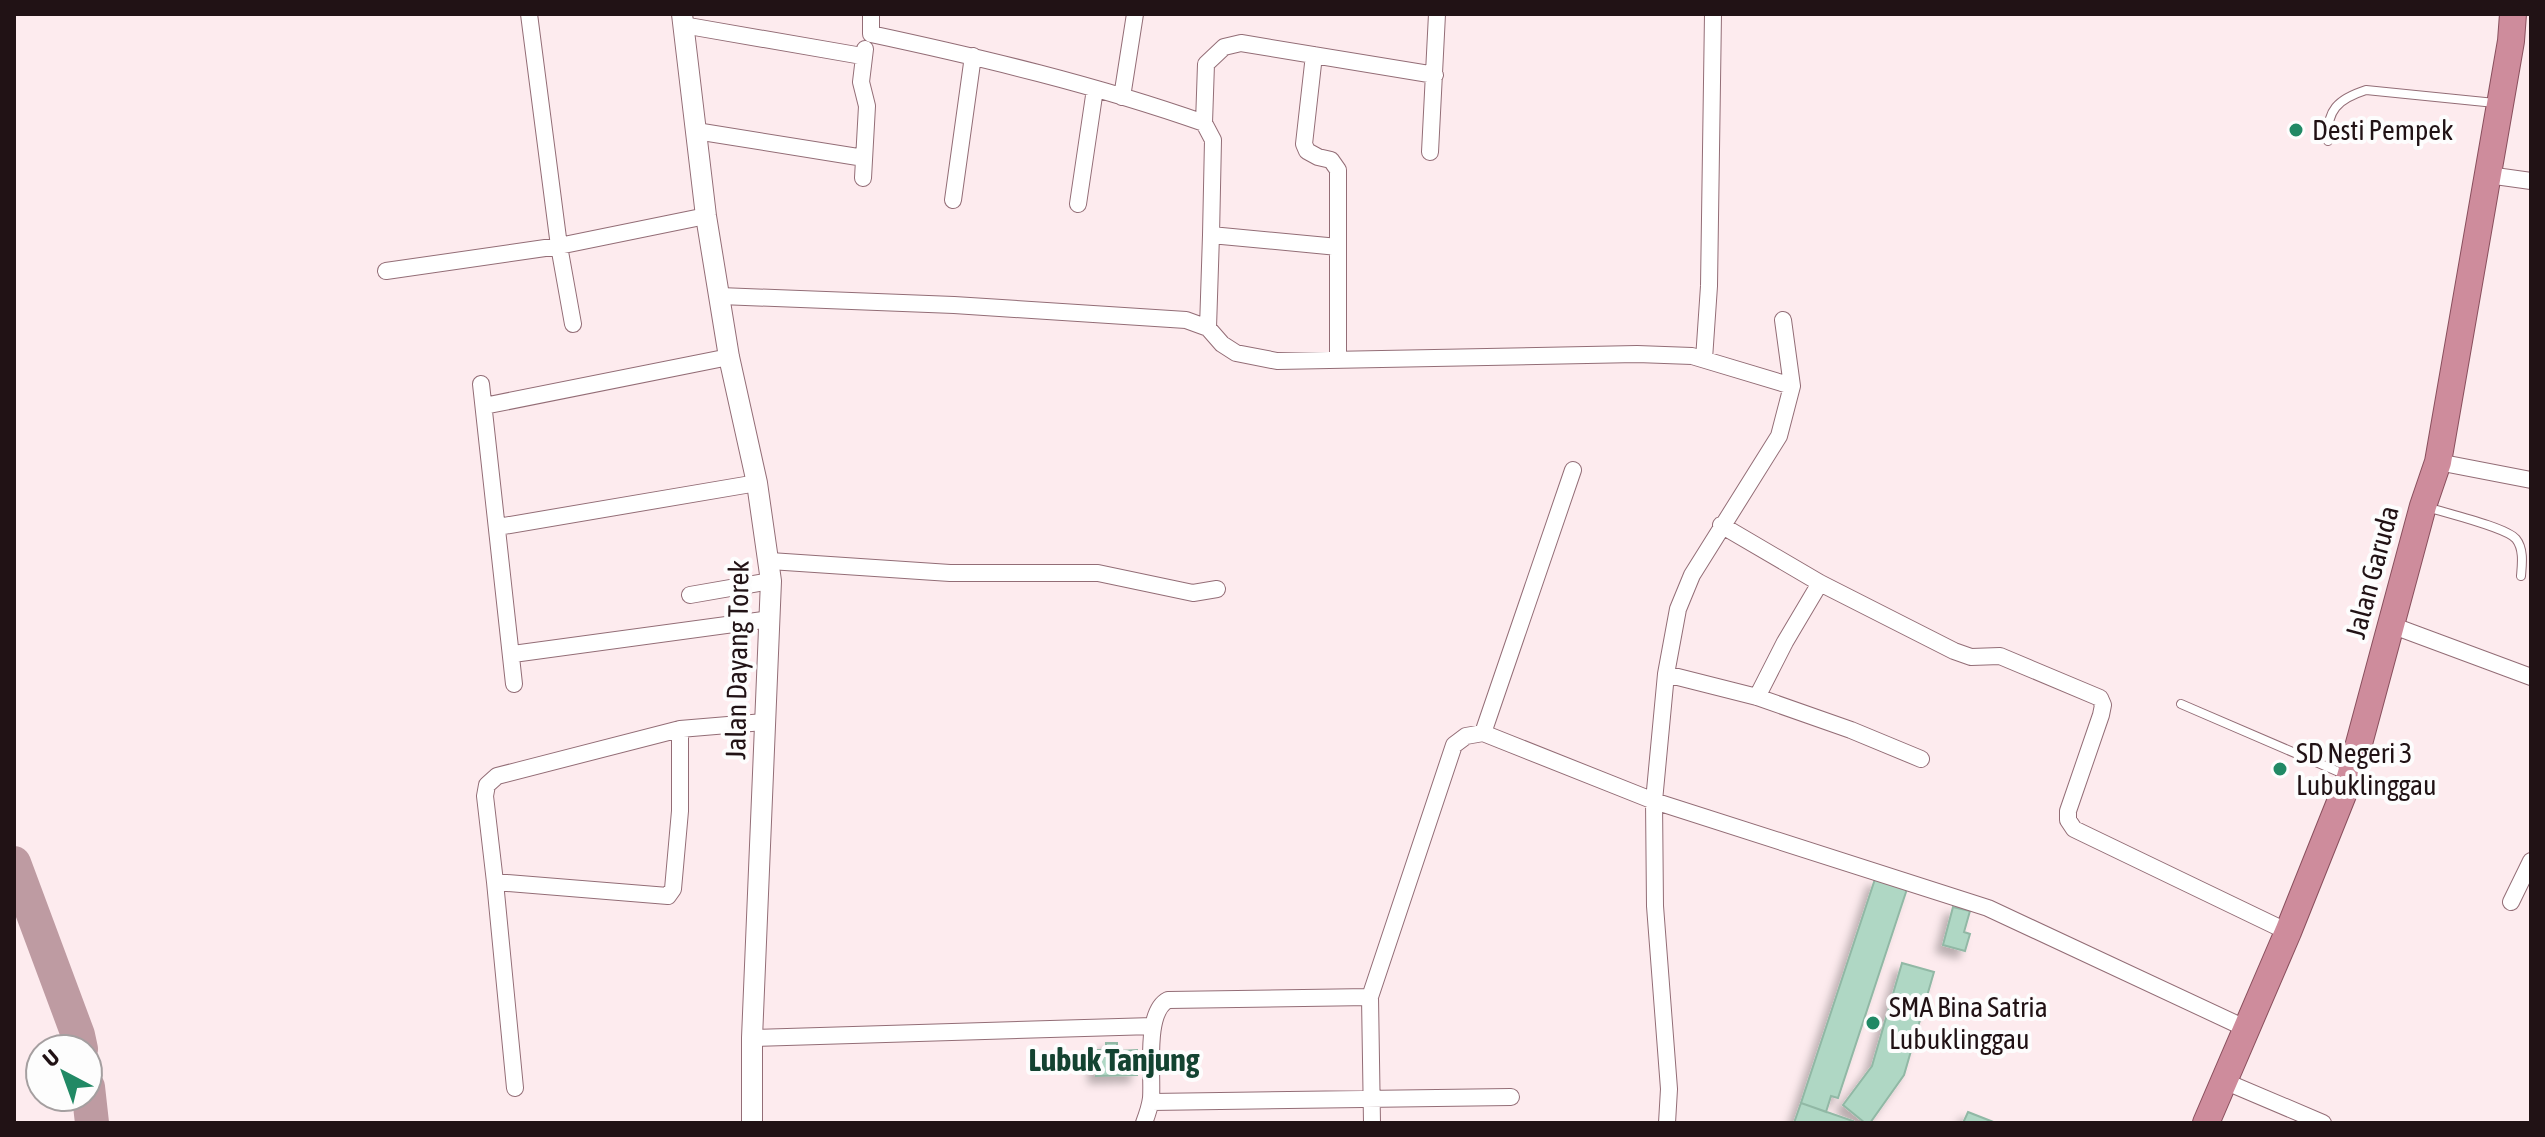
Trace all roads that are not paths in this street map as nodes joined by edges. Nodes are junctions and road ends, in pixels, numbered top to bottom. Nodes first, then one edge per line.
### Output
1 (529, 14) edge
2 (871, 14) edge
3 (1135, 14) edge
4 (1437, 14) edge
5 (1713, 14) edge
6 (2513, 14) edge
7 (682, 20) edge
8 (871, 34) junction
9 (2521, 43) edge
10 (1314, 55) junction
11 (862, 56) junction
12 (973, 56) junction
13 (1435, 75) junction
14 (1095, 89) junction
15 (1122, 97) junction
16 (2499, 104) junction
17 (1204, 123) junction
18 (696, 131) junction
19 (2328, 141) dead end
20 (1430, 152) dead end
21 (864, 158) junction
22 (2488, 175) junction
23 (863, 178) dead end
24 (2531, 181) edge
25 (953, 200) dead end
26 (1078, 204) dead end
27 (706, 216) junction
28 (1211, 235) junction
29 (559, 246) junction
30 (1338, 247) junction
31 (386, 271) dead end
32 (720, 296) junction
33 (1783, 320) dead end
34 (573, 324) dead end
35 (1208, 328) junction
36 (729, 357) junction
37 (1338, 359) junction
38 (1704, 359) junction
39 (481, 384) dead end
40 (1792, 386) junction
41 (484, 406) junction
42 (2438, 462) junction
43 (1573, 470) dead end
44 (2531, 480) edge
45 (757, 483) junction
46 (2423, 506) junction
47 (1721, 525) junction
48 (498, 527) junction
49 (770, 571) junction
50 (2521, 576) dead end
51 (1820, 583) junction
52 (1217, 589) dead end
53 (690, 595) dead end
54 (770, 619) junction
55 (2391, 625) junction
56 (513, 654) junction
57 (1666, 674) junction
58 (2531, 677) edge
59 (514, 684) dead end
60 (1757, 697) junction
61 (2181, 704) dead end
62 (764, 722) junction
63 (680, 729) junction
64 (1483, 733) junction
65 (1921, 759) dead end
66 (2350, 777) junction
67 (1654, 801) junction
68 (2531, 861) edge
69 (495, 882) junction
70 (2511, 902) dead end
71 (2288, 932) junction
72 (1370, 997) junction
73 (1153, 1026) junction
74 (2245, 1028) junction
75 (752, 1038) junction
76 (2224, 1081) junction
77 (515, 1088) dead end
78 (1511, 1097) dead end
79 (1371, 1099) junction
80 (1151, 1102) junction
81 (752, 1123) edge
82 (1144, 1123) edge
83 (1372, 1123) edge
84 (1667, 1123) edge
85 (2206, 1123) edge
86 (2323, 1123) edge

1 - 29 street
2 - 8 street
3 - 15 street
4 - 13 street
5 - 38 street
6 - 9 highway, Jalan Garuda
7 - 11 street
7 - 18 street, Jalan Dayang Torek
8 - 11 street
8 - 12 street
9 - 16 highway, Jalan Garuda
10 - 13 street
10 - 17 street
10 - 30 street
11 - 21 street
12 - 14 street
12 - 25 street
13 - 20 street
14 - 15 street
14 - 26 street
15 - 17 street
16 - 19 lane
16 - 22 highway, Jalan Garuda
17 - 28 street
18 - 21 street
18 - 27 street, Jalan Dayang Torek
21 - 23 street
22 - 24 street
22 - 42 highway, Jalan Garuda
27 - 29 street
27 - 32 street, Jalan Dayang Torek
28 - 30 street
28 - 35 street
29 - 31 street
29 - 34 street
30 - 37 street
32 - 35 street
32 - 36 street, Jalan Dayang Torek
33 - 40 street
35 - 37 street
36 - 41 street
36 - 45 street, Jalan Dayang Torek
37 - 38 street
38 - 40 street
39 - 41 street
40 - 47 street
41 - 48 street
42 - 44 street
42 - 46 highway, Jalan Garuda
43 - 64 street
45 - 48 street
45 - 49 street, Jalan Dayang Torek
46 - 50 lane
46 - 55 highway, Jalan Garuda
47 - 51 street
47 - 57 street
48 - 56 street
49 - 52 street
49 - 53 street
49 - 54 street, Jalan Dayang Torek
51 - 60 street
51 - 71 street
54 - 56 street
54 - 62 street, Jalan Dayang Torek
55 - 58 street
55 - 66 highway, Jalan Garuda
56 - 59 street
57 - 60 street
57 - 67 street
60 - 65 street
61 - 66 lane
62 - 63 street
62 - 75 street, Jalan Dayang Torek
63 - 69 street
63 - 69 street
64 - 67 street
64 - 72 street
66 - 71 highway, Jalan Garuda
67 - 74 street
67 - 84 street
68 - 70 street
69 - 77 street
71 - 74 highway, Jalan Garuda
72 - 73 street
72 - 79 street
73 - 75 street
73 - 80 street
74 - 76 highway, Jalan Garuda
75 - 81 street, Jalan Dayang Torek
76 - 85 highway, Jalan Garuda
76 - 86 street
78 - 79 street
79 - 80 street
79 - 83 street
80 - 82 street

